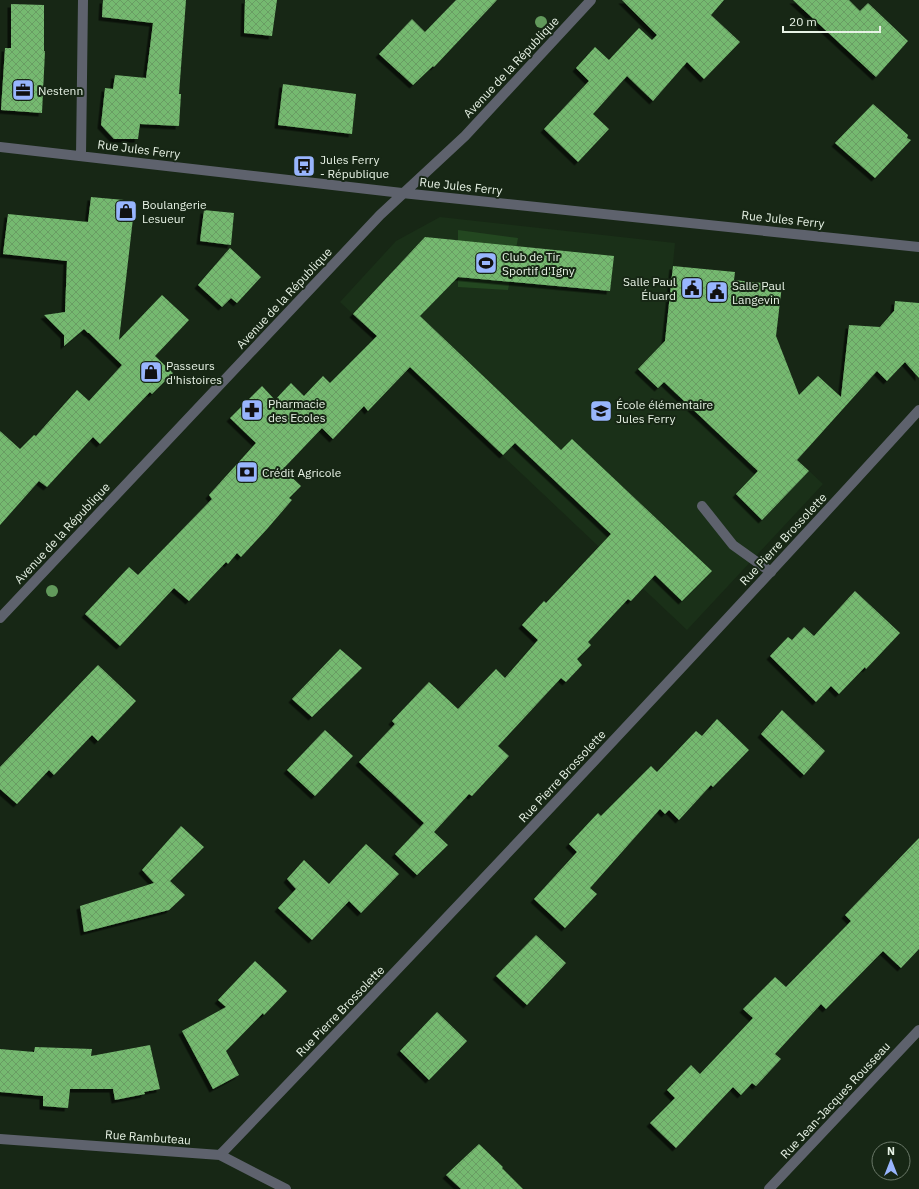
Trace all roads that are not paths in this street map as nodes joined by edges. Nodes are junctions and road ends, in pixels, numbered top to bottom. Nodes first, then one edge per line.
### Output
1 (83, 0) edge
2 (591, 0) edge
3 (0, 147) edge
4 (81, 156) junction
5 (402, 193) junction
6 (919, 247) edge
7 (919, 410) edge
8 (702, 506) dead end
9 (771, 572) junction
10 (0, 618) edge
11 (919, 1030) edge
12 (0, 1139) edge
13 (220, 1155) junction
14 (286, 1189) edge
15 (769, 1189) edge

1 - 4 street
2 - 5 street, Avenue de la République
3 - 4 street, Rue Jules Ferry
4 - 5 street, Rue Jules Ferry
5 - 6 street, Rue Jules Ferry
5 - 10 street, Avenue de la République
7 - 9 street, Rue Pierre Brossolette
8 - 9 street
9 - 13 street, Rue Pierre Brossolette
11 - 15 street, Rue Jean-Jacques Rousseau
12 - 13 street, Rue Rambuteau
13 - 14 street, Rue Rambuteau

